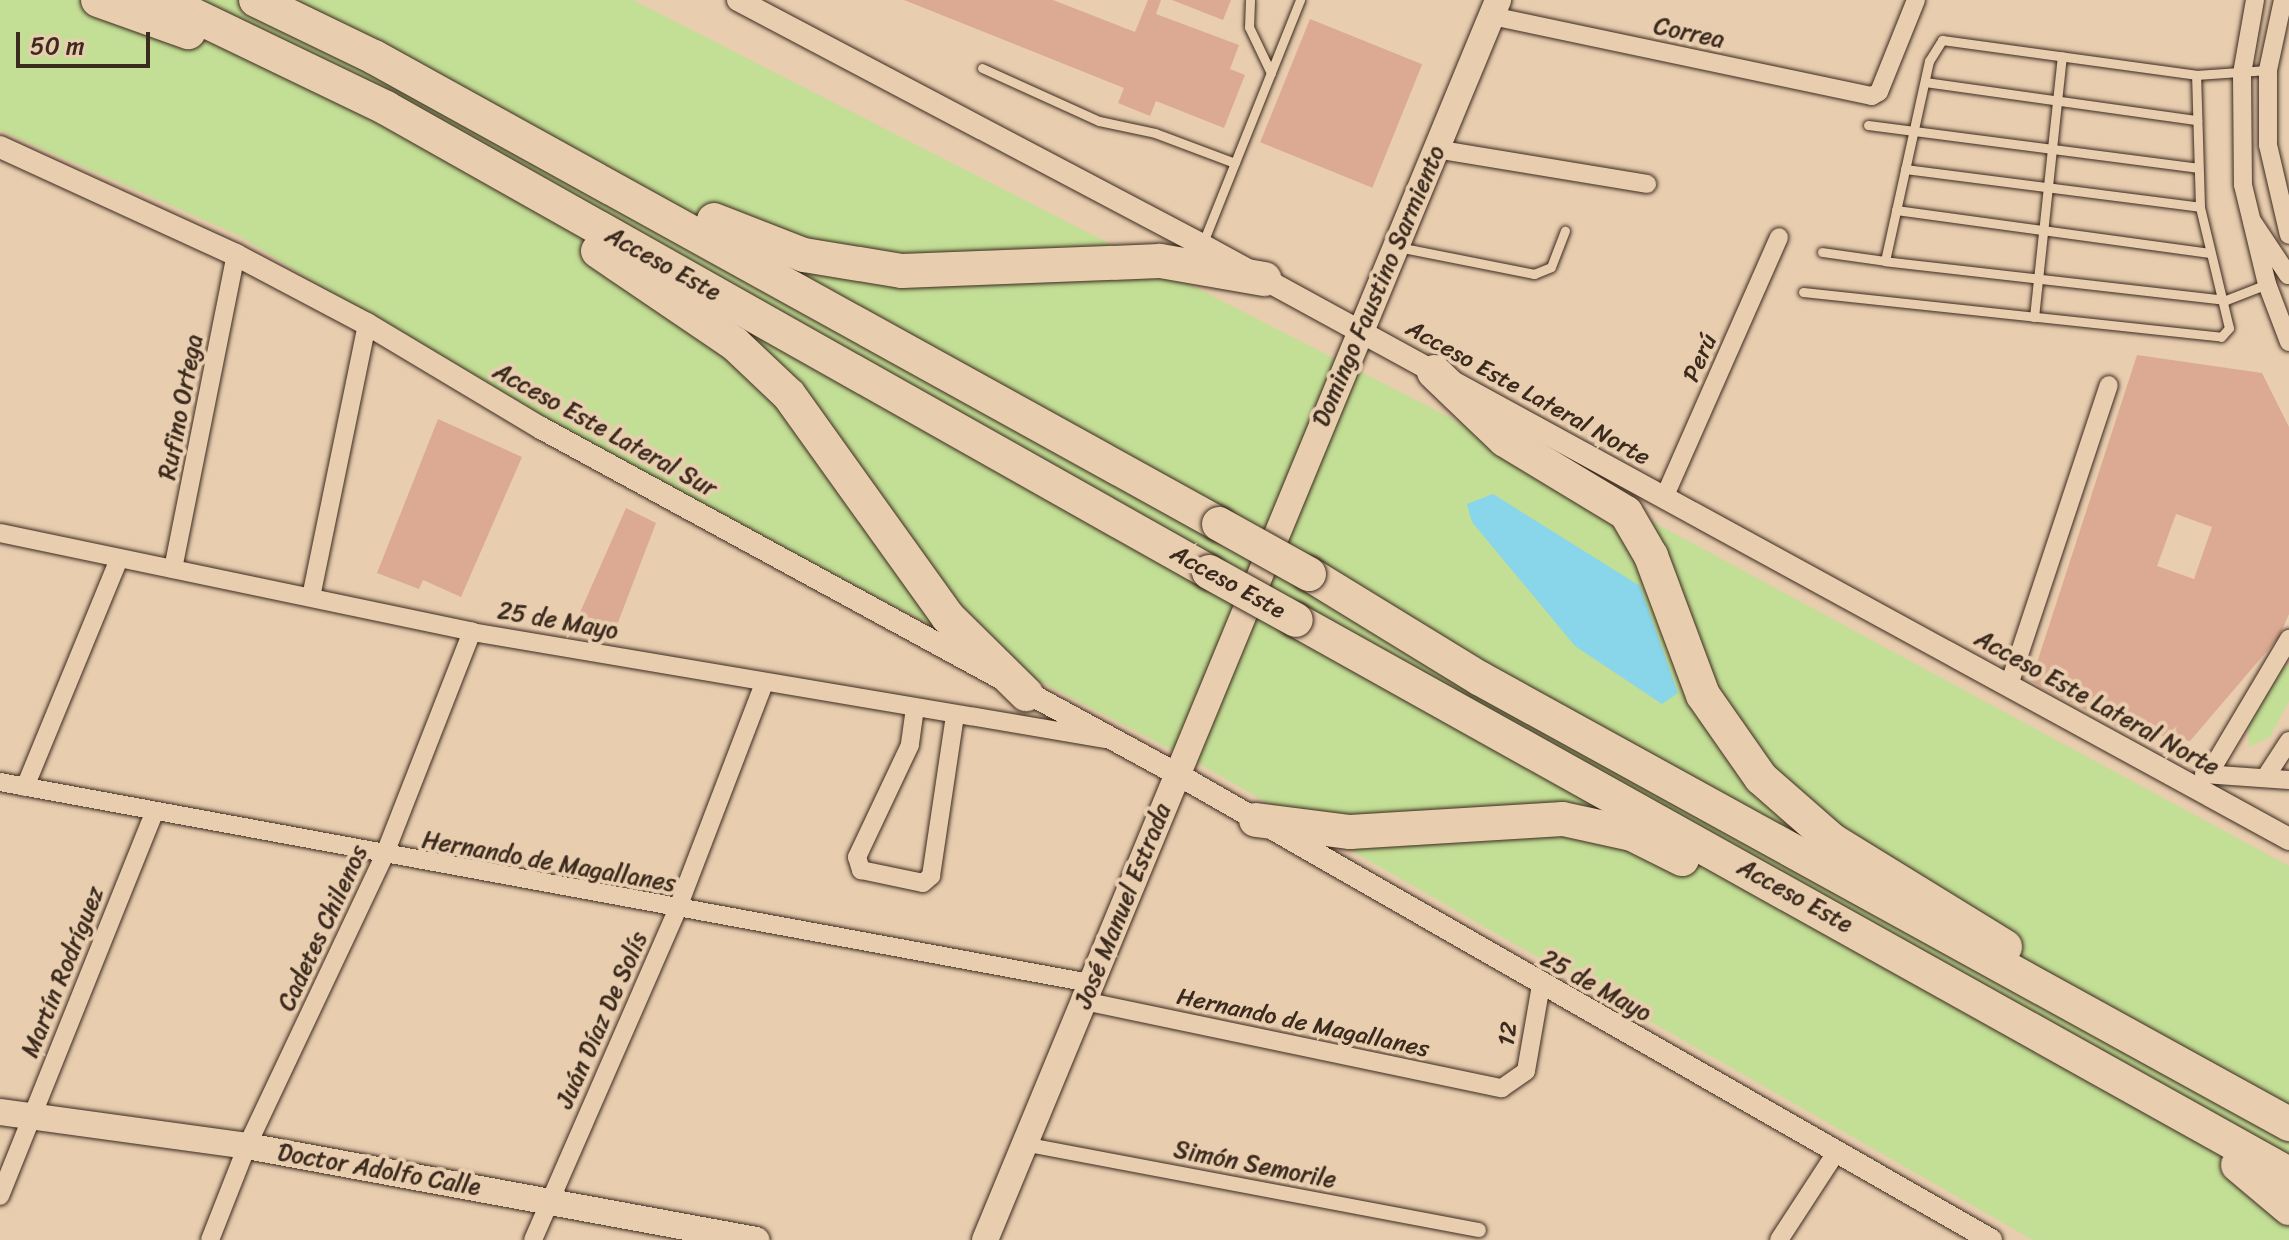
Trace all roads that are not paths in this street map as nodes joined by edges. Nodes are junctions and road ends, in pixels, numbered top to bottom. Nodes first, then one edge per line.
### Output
1 (98, 0) edge
2 (162, 0) edge
3 (738, 0) edge
4 (1250, 0) edge
5 (1300, 0) edge
6 (1916, 0) edge
7 (2255, 0) edge
8 (2283, 0) edge
9 (270, 4) edge
10 (1495, 8) edge
11 (374, 57) junction
12 (2062, 57) junction
13 (303, 65) junction
14 (982, 68) dead end
15 (2268, 70) junction
16 (1271, 73) junction
17 (2242, 74) junction
18 (2196, 75) junction
19 (1925, 82) junction
20 (2057, 101) junction
21 (386, 108) junction
22 (2197, 120) junction
23 (1868, 125) dead end
24 (1914, 132) junction
25 (0, 147) edge
26 (1436, 149) junction
27 (2052, 150) junction
28 (1235, 163) junction
29 (2197, 168) junction
30 (1905, 169) junction
31 (1647, 184) dead end
32 (2048, 187) junction
33 (2200, 207) junction
34 (1896, 210) junction
35 (2043, 230) junction
36 (1565, 231) dead end
37 (2289, 235) edge
38 (1779, 237) dead end
39 (1202, 245) junction
40 (1395, 246) junction
41 (1822, 252) dead end
42 (2208, 253) junction
43 (236, 255) junction
44 (1885, 261) junction
45 (1264, 279) junction
46 (2038, 279) junction
47 (2282, 281) edge
48 (1803, 292) dead end
49 (2226, 300) junction
50 (2034, 317) junction
51 (367, 324) junction
52 (1359, 331) junction
53 (2289, 342) edge
54 (1434, 372) junction
55 (2109, 385) dead end
56 (1664, 498) junction
57 (0, 533) edge
58 (119, 559) junction
59 (173, 569) junction
60 (1260, 571) joint
61 (311, 597) junction
62 (472, 632) junction
63 (2289, 639) edge
64 (2285, 656) edge
65 (764, 683) junction
66 (2009, 685) junction
67 (1026, 694) junction
68 (915, 708) junction
69 (955, 715) junction
70 (1110, 740) junction
71 (2289, 741) edge
72 (2210, 772) junction
73 (1177, 774) junction
74 (2265, 778) junction
75 (2289, 780) edge
76 (2187, 781) junction
77 (0, 782) edge
78 (25, 787) junction
79 (154, 812) junction
80 (1256, 820) junction
81 (2289, 839) edge
82 (384, 856) junction
83 (677, 910) junction
84 (1541, 985) junction
85 (1087, 992) junction
86 (2059, 1001) junction
87 (2132, 1039) junction
88 (2069, 1048) junction
89 (2105, 1069) junction
90 (1512, 1086) joint
91 (2289, 1098) edge
92 (0, 1112) edge
93 (31, 1116) junction
94 (2289, 1124) edge
95 (1023, 1144) junction
96 (247, 1146) junction
97 (1837, 1151) junction
98 (2289, 1174) edge
99 (0, 1196) edge
100 (548, 1201) junction
101 (2289, 1208) edge
102 (1479, 1230) dead end
103 (1982, 1238) edge
104 (210, 1240) edge
105 (533, 1240) edge
106 (756, 1240) edge
107 (985, 1240) edge
108 (1779, 1240) edge

1 - 13 highway
2 - 13 highway, Acceso Este
3 - 39 street, Acceso Este Lateral Norte
4 - 16 lane
5 - 16 lane
6 - 10 street, Correa
7 - 17 street
8 - 15 street
9 - 11 highway, Acceso Este
10 - 26 main road, Domingo Faustino Sarmiento
11 - 45 highway
11 - 86 highway, Acceso Este, bridge
12 - 18 lane
12 - 19 lane
12 - 20 lane
13 - 21 highway, Acceso Este
14 - 28 lane
15 - 17 lane
15 - 37 street
16 - 28 lane
17 - 18 lane
17 - 47 street
18 - 22 lane
19 - 20 lane
19 - 24 lane
20 - 22 lane
20 - 27 lane
21 - 67 highway
21 - 88 highway, Acceso Este, bridge
22 - 29 lane
23 - 24 lane
24 - 27 lane
24 - 30 lane
25 - 43 street, Acceso Este Lateral Sur
26 - 31 street
26 - 40 main road, Domingo Faustino Sarmiento
27 - 29 lane
27 - 32 lane
28 - 39 lane
29 - 33 lane
30 - 32 lane
30 - 34 lane
32 - 33 lane
32 - 35 lane
33 - 42 lane
34 - 35 lane
34 - 44 lane
35 - 42 lane
35 - 46 lane
36 - 40 lane
38 - 56 street, Perú
39 - 45 street, Acceso Este Lateral Norte
40 - 52 main road, Domingo Faustino Sarmiento
41 - 44 lane
42 - 49 lane
43 - 51 street, Acceso Este Lateral Sur
43 - 59 street, Rufino Ortega
44 - 46 lane
45 - 52 street, Acceso Este Lateral Norte
46 - 49 lane
46 - 50 lane
47 - 49 lane
47 - 53 street
48 - 50 lane
49 - 50 lane
51 - 61 street
51 - 67 street, Acceso Este Lateral Sur
52 - 54 street, Acceso Este Lateral Norte
52 - 60 main road, Domingo Faustino Sarmiento
54 - 56 street, Acceso Este Lateral Norte
54 - 86 highway
55 - 66 street
56 - 66 street, Acceso Este Lateral Norte
57 - 58 street, 25 de Mayo
58 - 59 street, 25 de Mayo
58 - 78 street
59 - 61 street, 25 de Mayo
60 - 73 main road, José Manuel Estrada
61 - 62 street, 25 de Mayo
62 - 65 street, 25 de Mayo
62 - 82 street, Cadetes Chilenos
63 - 64 street
64 - 72 street
65 - 68 street, 25 de Mayo
65 - 83 street, Juán Díaz De Solís
66 - 76 street, Acceso Este Lateral Norte
67 - 70 street, Acceso Este Lateral Sur
68 - 69 street, 25 de Mayo
68 - 69 street
69 - 70 street, 25 de Mayo
70 - 73 street, Acceso Este Lateral Sur
71 - 74 street
72 - 74 street
72 - 76 street
73 - 80 street, 25 de Mayo
73 - 85 main road, José Manuel Estrada
74 - 75 street
76 - 81 street, Acceso Este Lateral Norte
77 - 78 street, Hernando de Magallanes
78 - 79 street, Hernando de Magallanes
79 - 82 street, Hernando de Magallanes
79 - 93 street, Martín Rodríguez
80 - 84 street, 25 de Mayo
80 - 88 highway
82 - 83 street, Hernando de Magallanes
82 - 96 street, Cadetes Chilenos
83 - 85 street, Hernando de Magallanes
83 - 100 street, Juán Díaz De Solís
84 - 90 street, 12
84 - 97 street, 25 de Mayo
85 - 90 street, Hernando de Magallanes
85 - 95 main road, José Manuel Estrada
86 - 87 highway, Acceso Este
87 - 91 highway
87 - 94 highway, Acceso Este
88 - 89 highway, Acceso Este
89 - 98 highway, Acceso Este
89 - 101 highway
92 - 93 main road, Doctor Adolfo Calle
93 - 96 main road, Doctor Adolfo Calle
93 - 99 street, Martín Rodríguez
95 - 102 street, Simón Semorile
95 - 107 main road, José Manuel Estrada
96 - 100 main road, Doctor Adolfo Calle
96 - 104 street, Cadetes Chilenos
97 - 103 street, 25 de Mayo
97 - 108 street
100 - 105 street, Juán Díaz De Solís
100 - 106 main road, Doctor Adolfo Calle

